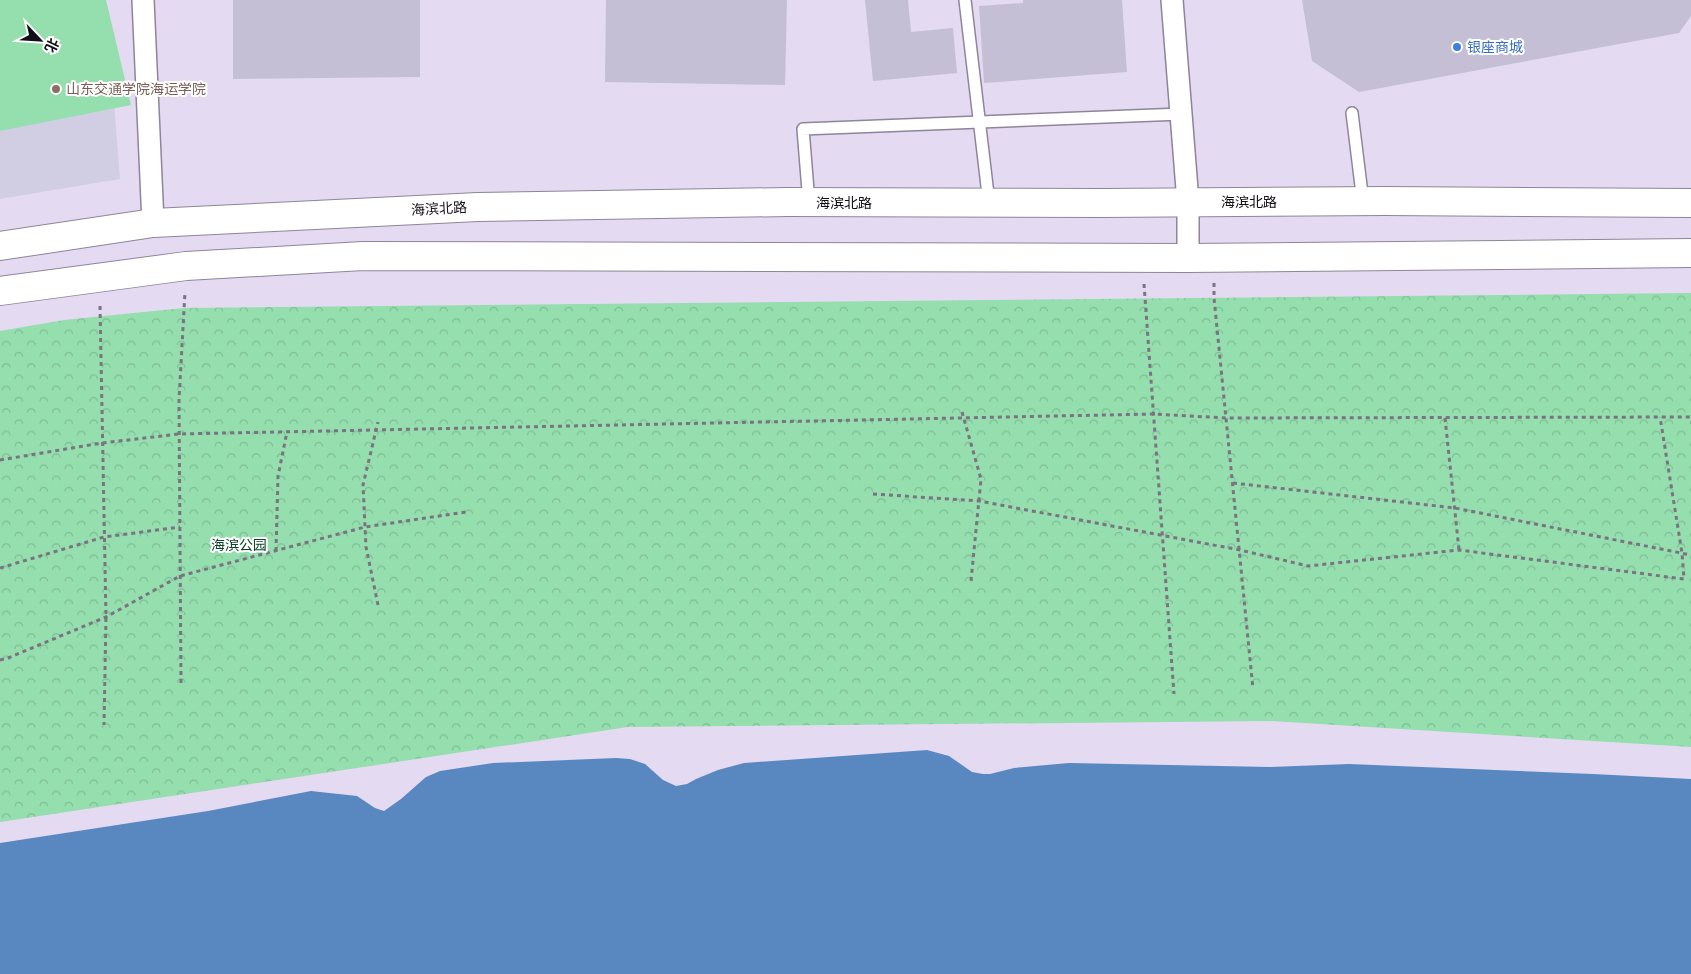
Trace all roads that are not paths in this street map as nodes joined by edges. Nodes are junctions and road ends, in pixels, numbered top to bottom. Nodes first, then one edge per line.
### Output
1 (143, 0) edge
2 (965, 0) edge
3 (1172, 0) edge
4 (1352, 113) dead end
5 (1181, 114) junction
6 (979, 123) junction
7 (1188, 202) junction
8 (1363, 202) junction
9 (809, 203) junction
10 (989, 203) junction
11 (1691, 203) edge
12 (153, 223) junction
13 (0, 246) edge
14 (1691, 253) edge
15 (1201, 258) junction
16 (0, 291) edge

1 - 12 street
2 - 6 lane
3 - 5 street
4 - 8 lane
5 - 6 lane
5 - 7 street
6 - 9 lane
6 - 10 lane
7 - 8 main road, 海滨北路
7 - 10 main road, 海滨北路
7 - 15 street
8 - 11 main road, 海滨北路
9 - 10 main road, 海滨北路
9 - 12 main road, 海滨北路
12 - 13 main road, 海滨北路
14 - 15 main road
15 - 16 main road

